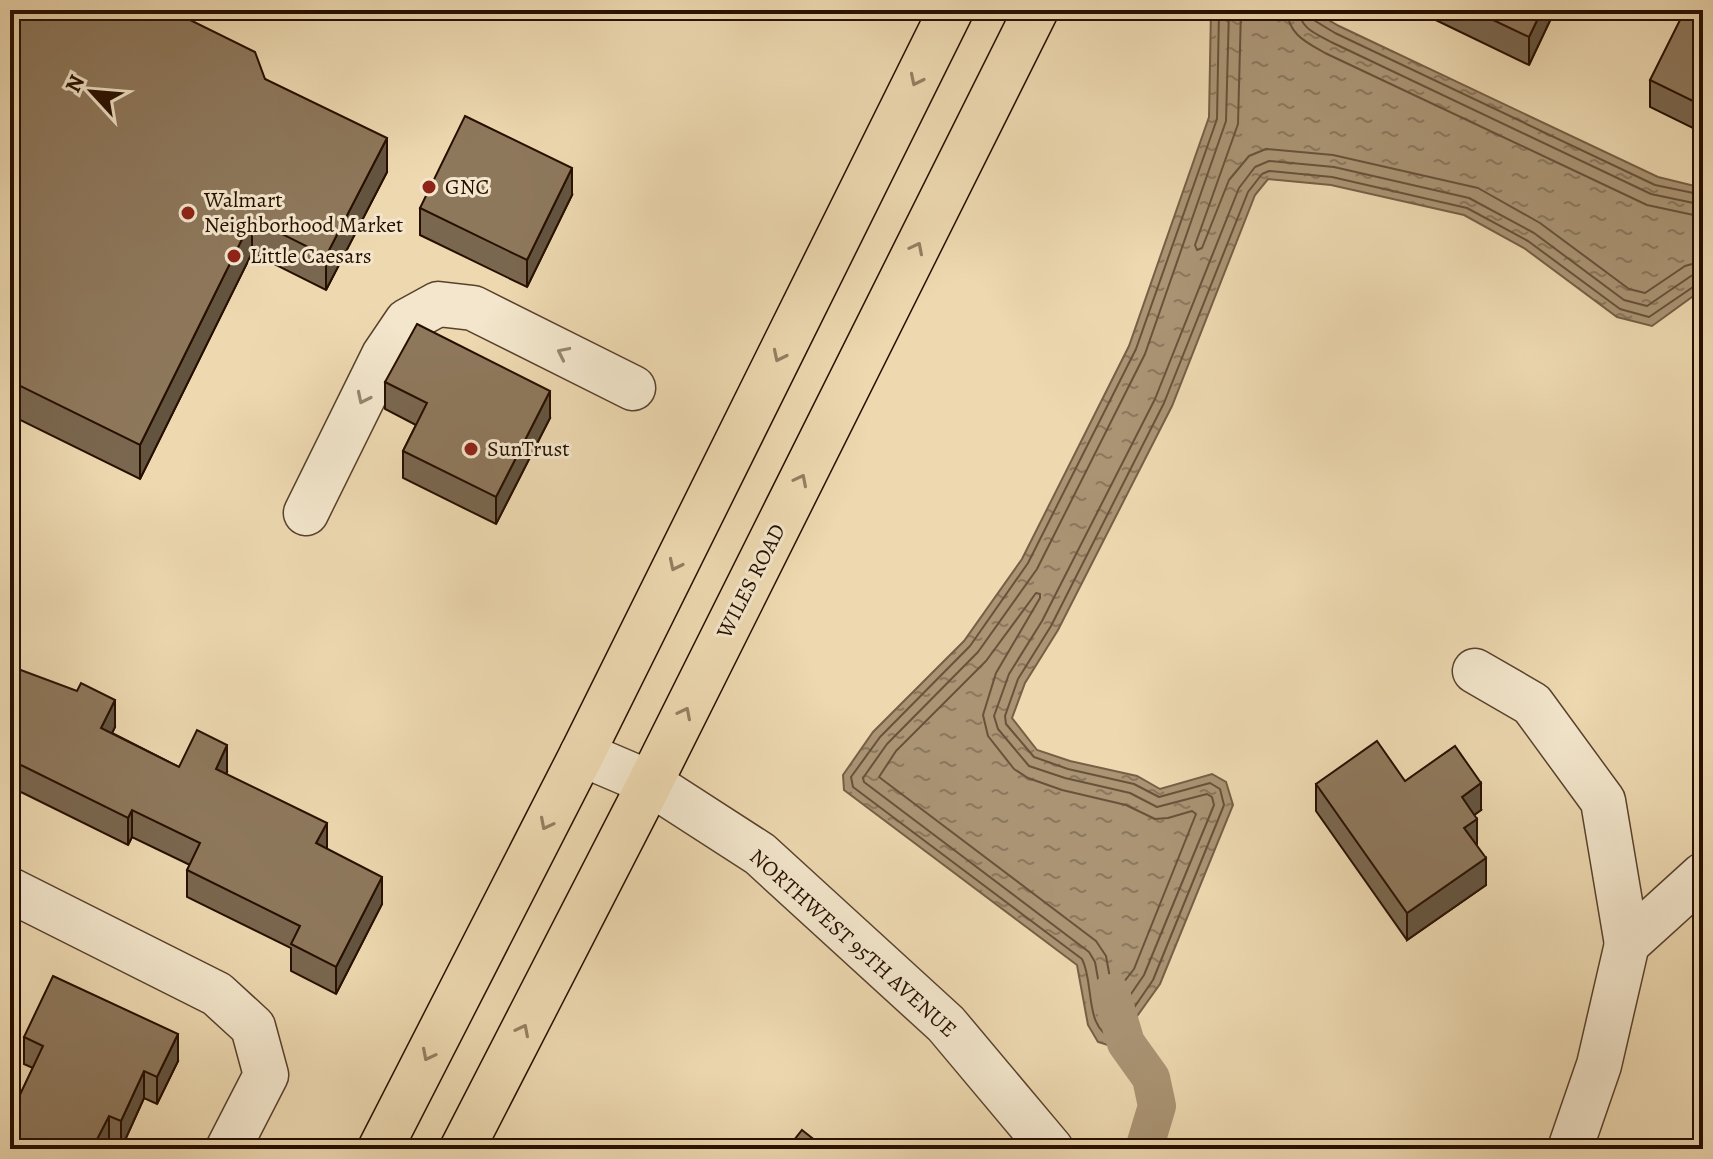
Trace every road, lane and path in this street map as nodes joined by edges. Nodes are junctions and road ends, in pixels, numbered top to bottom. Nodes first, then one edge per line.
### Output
1 (951, 10) edge
2 (1036, 10) edge
3 (633, 388) dead end
4 (306, 513) dead end
5 (1475, 671) dead end
6 (582, 754) junction
7 (650, 783) junction
8 (1703, 875) edge
9 (10, 890) edge
10 (1627, 944) junction
11 (228, 1149) edge
12 (380, 1149) edge
13 (462, 1149) edge
14 (1051, 1149) edge
15 (1570, 1149) edge

1 -> 6 main road
7 -> 2 main road, WILES ROAD
3 -> 4 street
5 - 10 street
6 - 7 street, NORTHWEST 95TH AVENUE
6 -> 12 main road
13 -> 7 main road, WILES ROAD
7 - 14 street, NORTHWEST 95TH AVENUE
8 - 10 street
9 - 11 street
10 - 15 street

